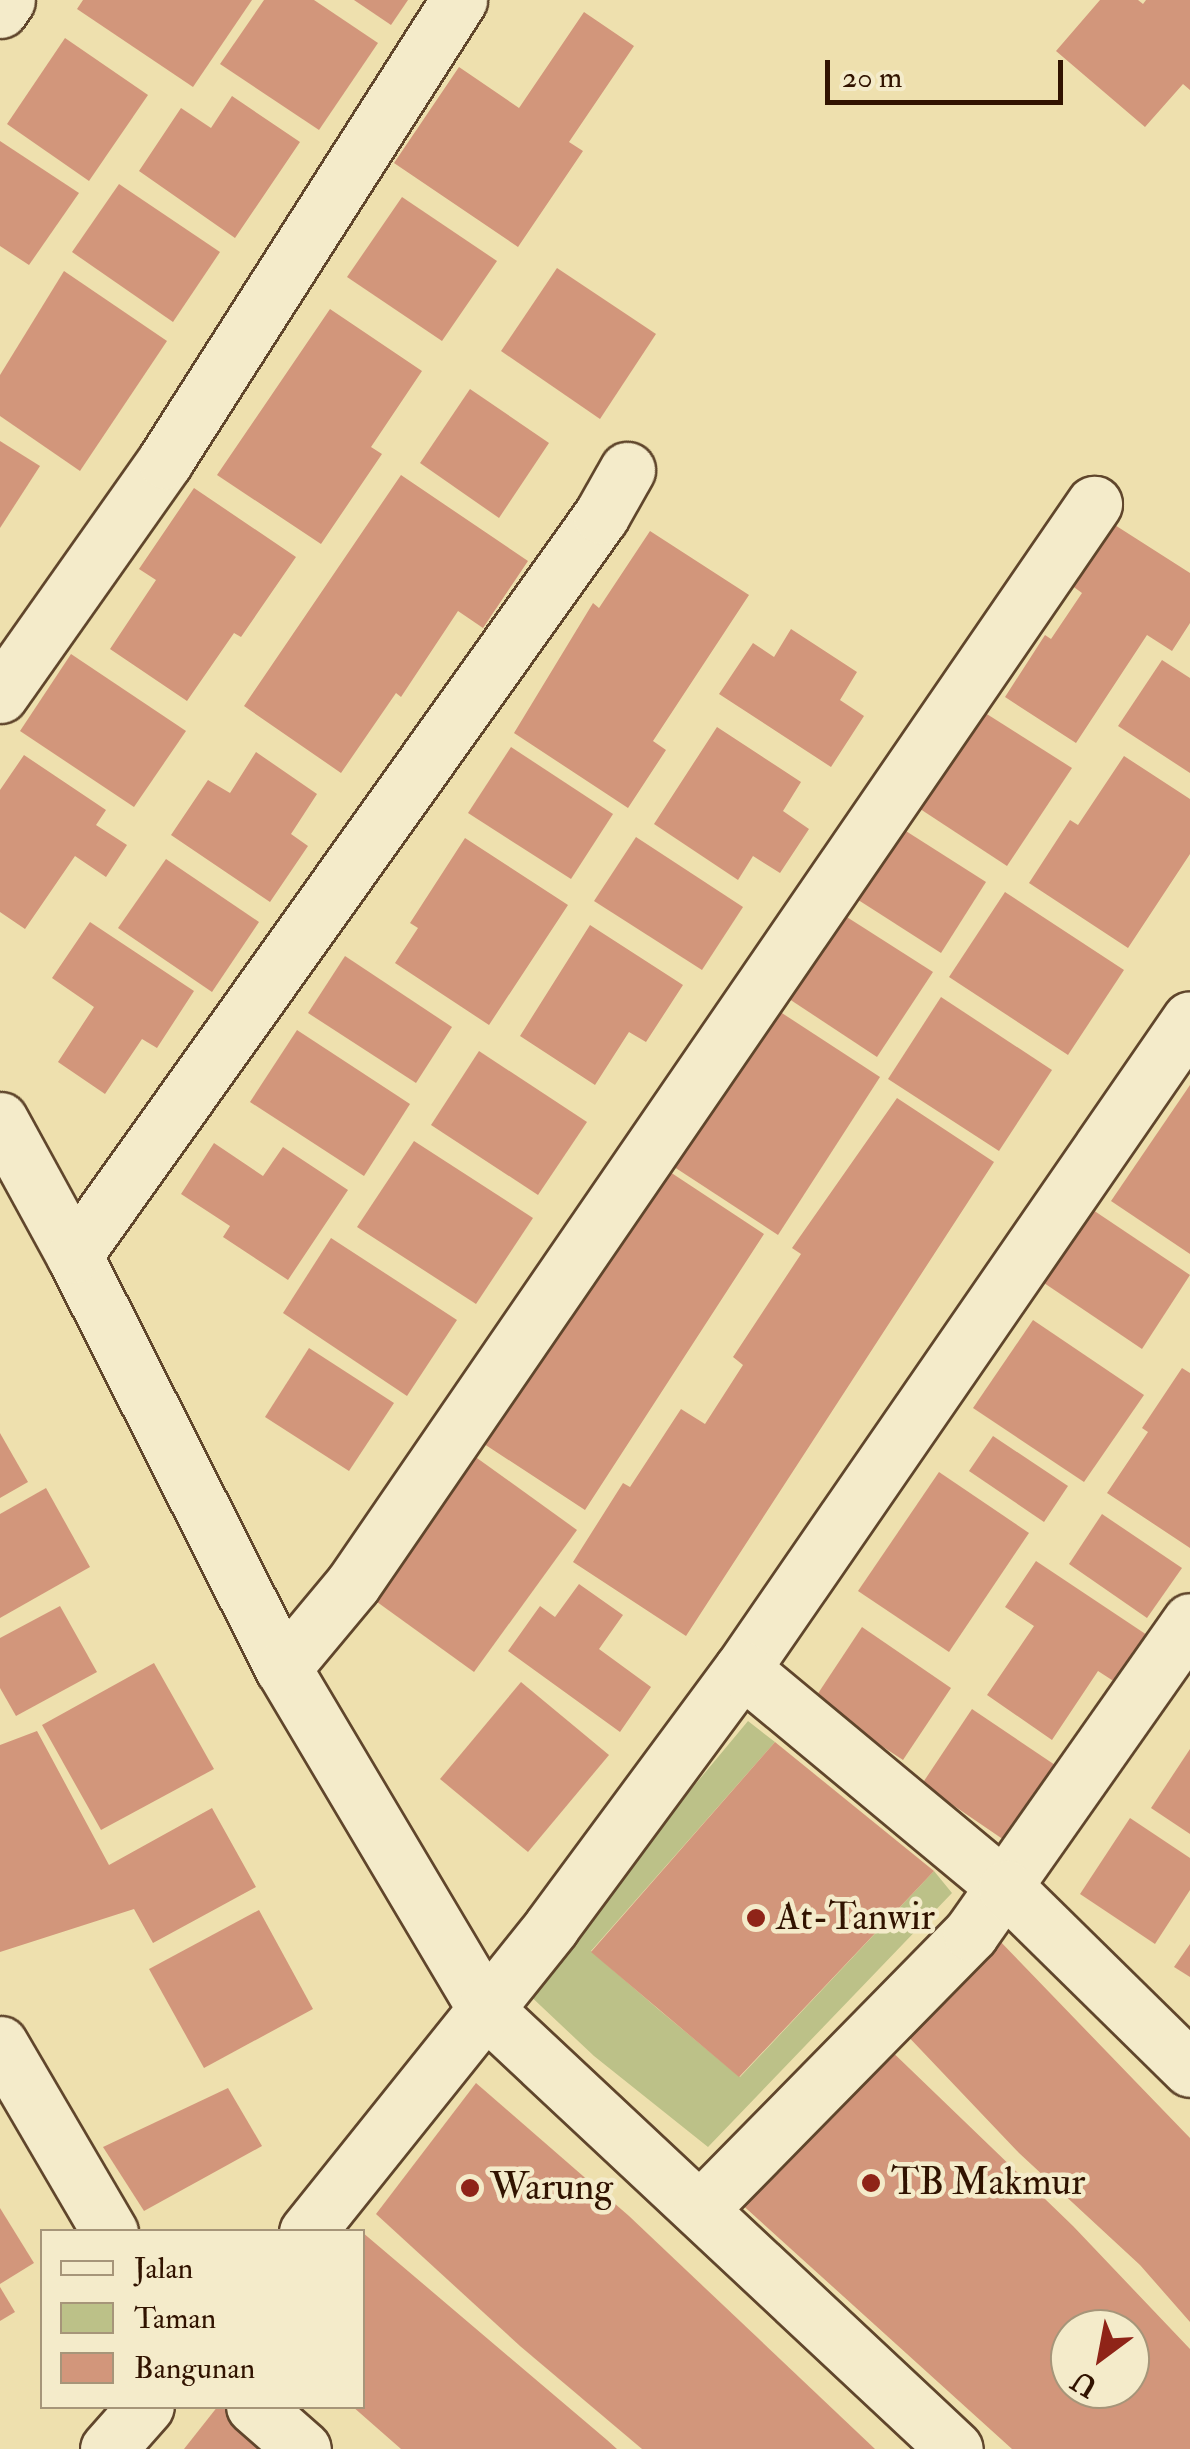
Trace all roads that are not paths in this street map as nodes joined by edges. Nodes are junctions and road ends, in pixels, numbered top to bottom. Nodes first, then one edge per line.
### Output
1 (7, 0) edge
2 (458, 0) edge
3 (0, 10) edge
4 (627, 470) dead end
5 (1094, 504) dead end
6 (0, 695) edge
7 (1190, 1019) edge
8 (0, 1120) edge
9 (74, 1255) junction
10 (1190, 1621) edge
11 (283, 1668) junction
12 (742, 1668) junction
13 (1006, 1888) junction
14 (486, 2010) junction
15 (0, 2044) edge
16 (1190, 2069) edge
17 (701, 2208) junction
18 (108, 2229) edge
19 (309, 2229) edge
20 (143, 2409) edge
21 (257, 2409) edge
22 (108, 2449) edge
23 (303, 2449) edge
24 (955, 2449) edge

1 - 3 street
2 - 6 street
4 - 9 street
5 - 11 street
7 - 12 street
8 - 9 street
9 - 11 street
10 - 13 street
11 - 14 street
12 - 13 street
12 - 14 street
13 - 16 street
13 - 17 street
14 - 17 street
14 - 19 street
15 - 18 street
17 - 24 street
20 - 22 street
21 - 23 street

